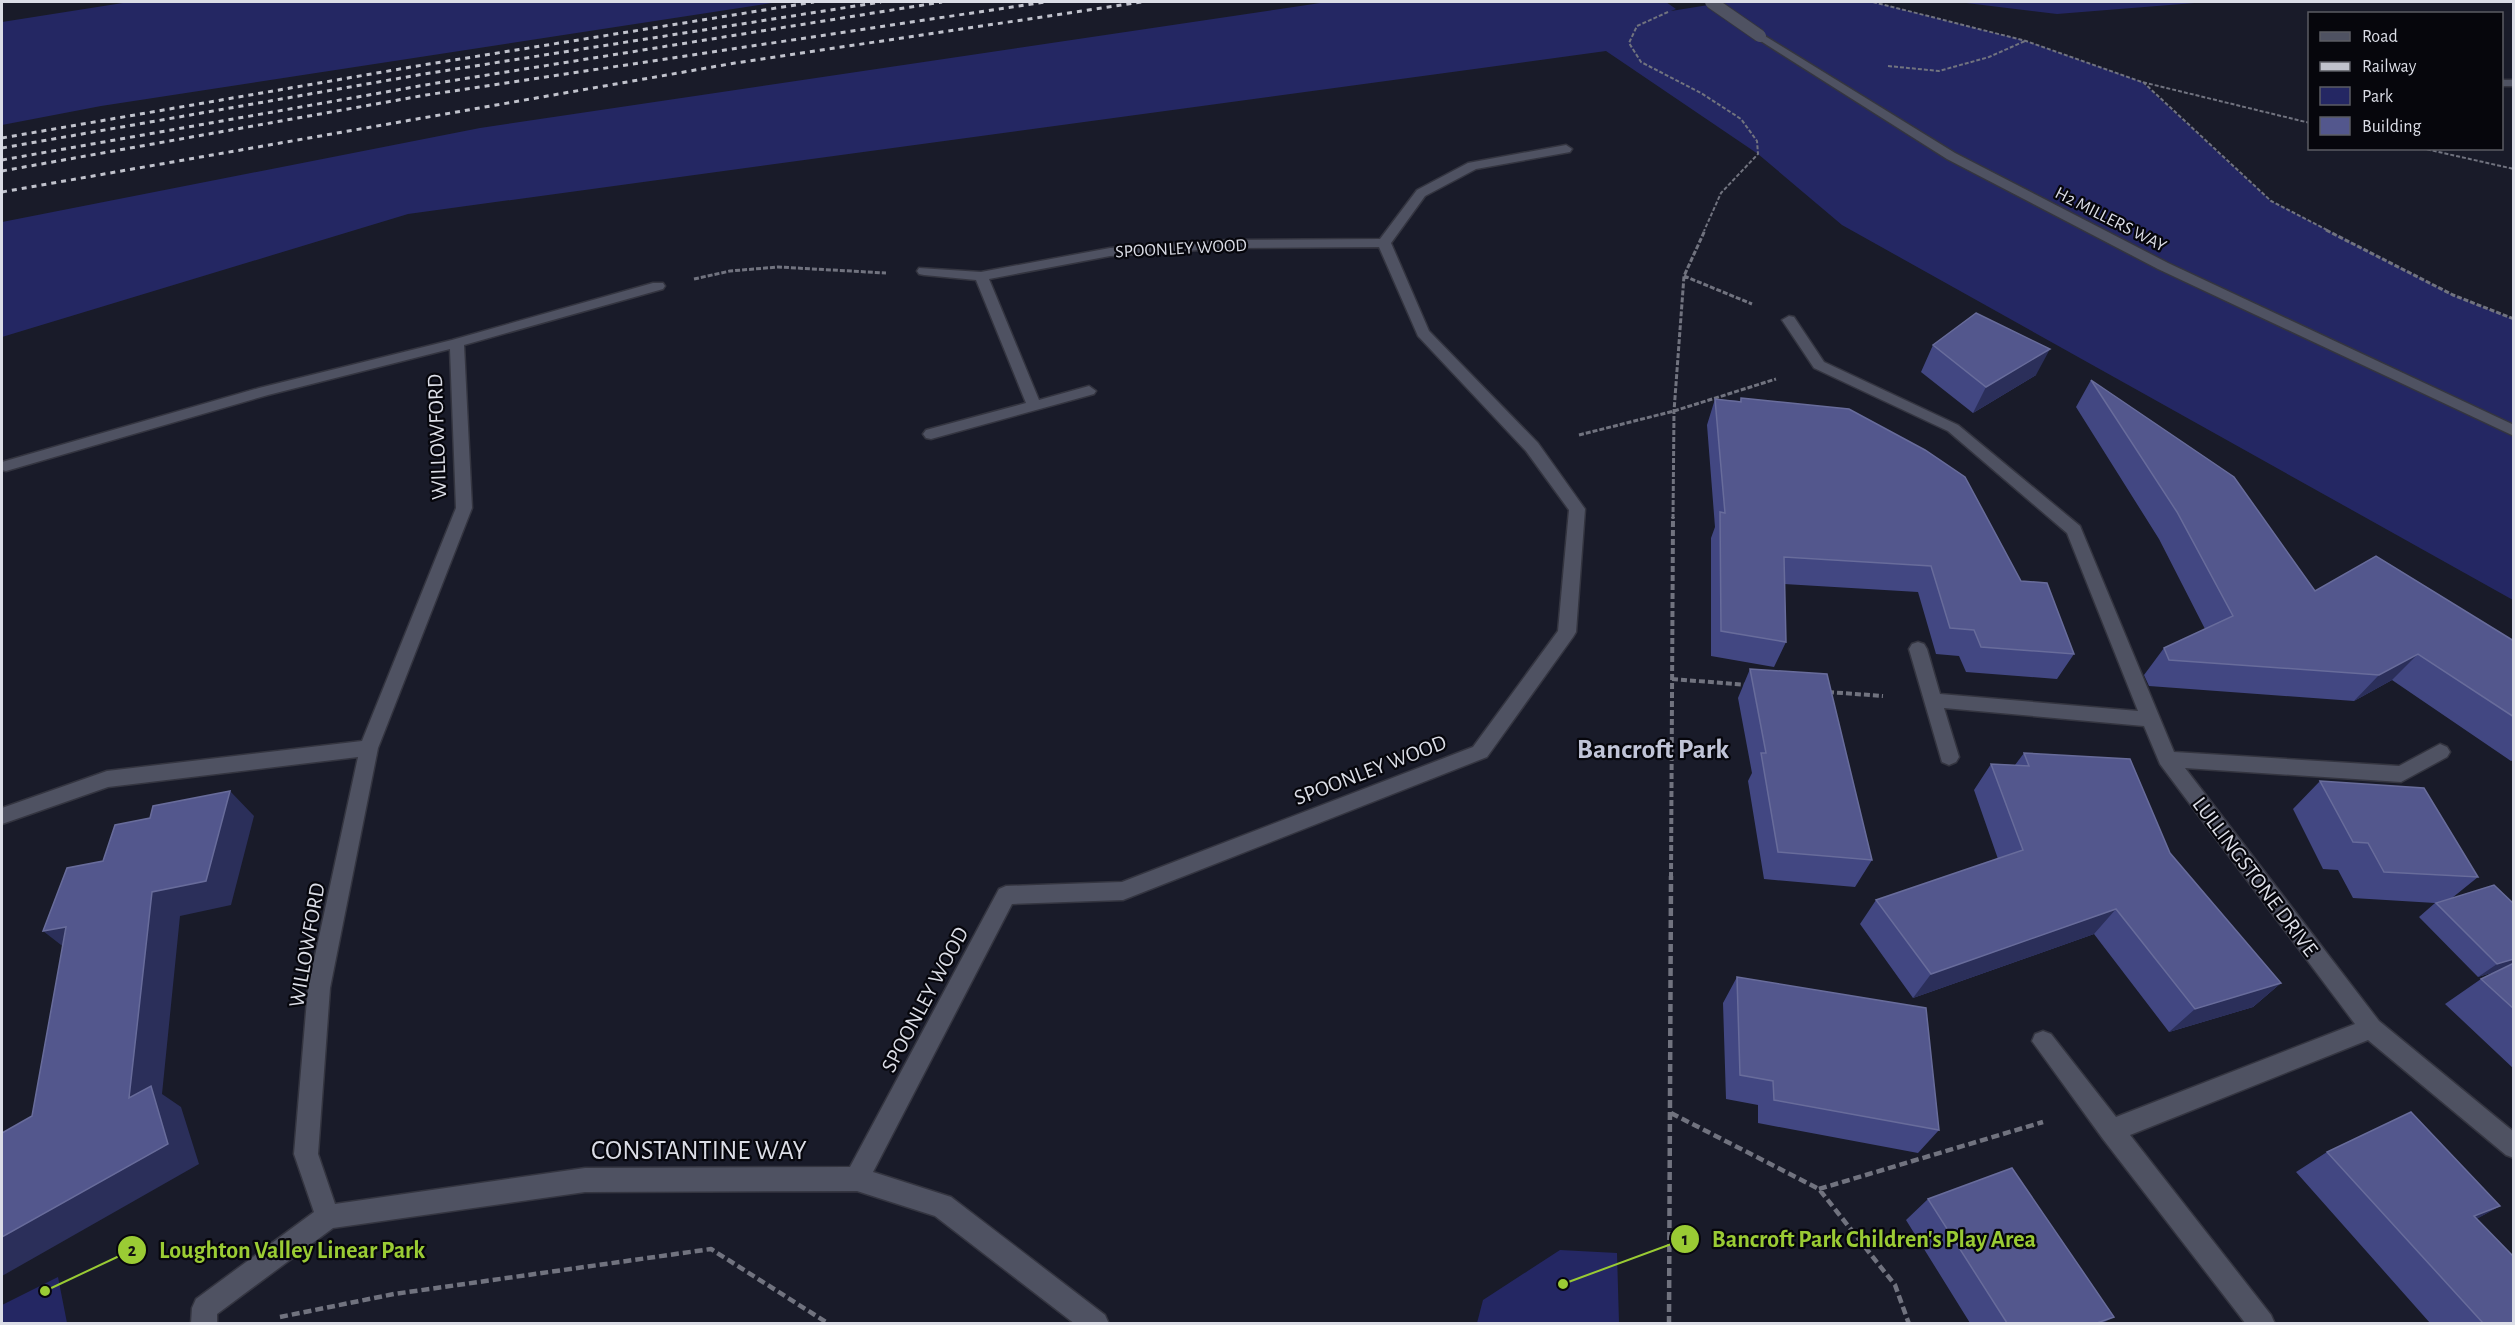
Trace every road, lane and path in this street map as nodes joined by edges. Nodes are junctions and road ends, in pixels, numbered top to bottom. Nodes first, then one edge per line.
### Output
1 (1711, 2) edge
2 (1873, 2) edge
3 (1674, 11) dead end
4 (2026, 41) junction
5 (1885, 65) dead end
6 (2142, 82) junction
7 (2308, 123) edge
8 (1566, 149) dead end
9 (2430, 150) edge
10 (2514, 169) edge
11 (1384, 243) junction
12 (924, 271) joint
13 (981, 276) junction
14 (1684, 276) junction
15 (658, 286) joint
16 (1789, 320) joint
17 (2514, 320) edge
18 (457, 343) junction
19 (1819, 365) junction
20 (1089, 391) dead end
21 (1034, 405) junction
22 (1674, 411) junction
23 (2514, 431) edge
24 (931, 434) dead end
25 (1532, 447) junction
26 (6, 466) dead end
27 (1918, 649) dead end
28 (1672, 679) junction
29 (1755, 686) edge
30 (1826, 692) edge
31 (1932, 700) junction
32 (2149, 719) junction
33 (369, 748) junction
34 (2440, 752) dead end
35 (1949, 756) dead end
36 (2167, 759) junction
37 (2, 816) edge
38 (2371, 1028) junction
39 (2043, 1041) dead end
40 (1671, 1113) junction
41 (2110, 1131) junction
42 (2514, 1147) edge
43 (857, 1179) junction
44 (1820, 1189) junction
45 (328, 1217) junction
46 (271, 1319) dead end
47 (204, 1323) edge
48 (829, 1323) edge
49 (1096, 1323) edge
50 (1669, 1323) edge
51 (1909, 1323) edge
52 (2262, 1323) edge

1 - 23 street, H2 MILLERS WAY, bridge
2 - 4 path
3 - 14 path
4 - 5 path
4 - 6 path
6 - 7 path
6 - 17 path
8 - 11 street
9 - 10 path
11 - 13 street, SPOONLEY WOOD
11 - 25 street, SPOONLEY WOOD
12 - 13 street, SPOONLEY WOOD
12 - 15 path
13 - 21 street
14 - 16 path
14 - 22 path
15 - 18 street
16 - 19 street
18 - 26 street, WILLOWFORD
18 - 33 street, WILLOWFORD
19 - 22 path
19 - 32 street, LULLINGSTONE DRIVE
20 - 21 street
21 - 24 street
22 - 25 path
22 - 28 path
25 - 43 street, SPOONLEY WOOD
27 - 31 street
28 - 29 path
28 - 40 path
30 - 31 path
31 - 32 street
31 - 35 street
32 - 36 street, LULLINGSTONE DRIVE
33 - 37 street
33 - 45 street, WILLOWFORD
34 - 36 street
36 - 38 street, LULLINGSTONE DRIVE
38 - 41 street
38 - 42 street, LULLINGSTONE DRIVE
39 - 41 street
40 - 44 path
40 - 50 path
41 - 44 path
41 - 52 street
43 - 45 street, CONSTANTINE WAY
43 - 49 street, CONSTANTINE WAY
44 - 51 path
45 - 47 street
46 - 48 path

